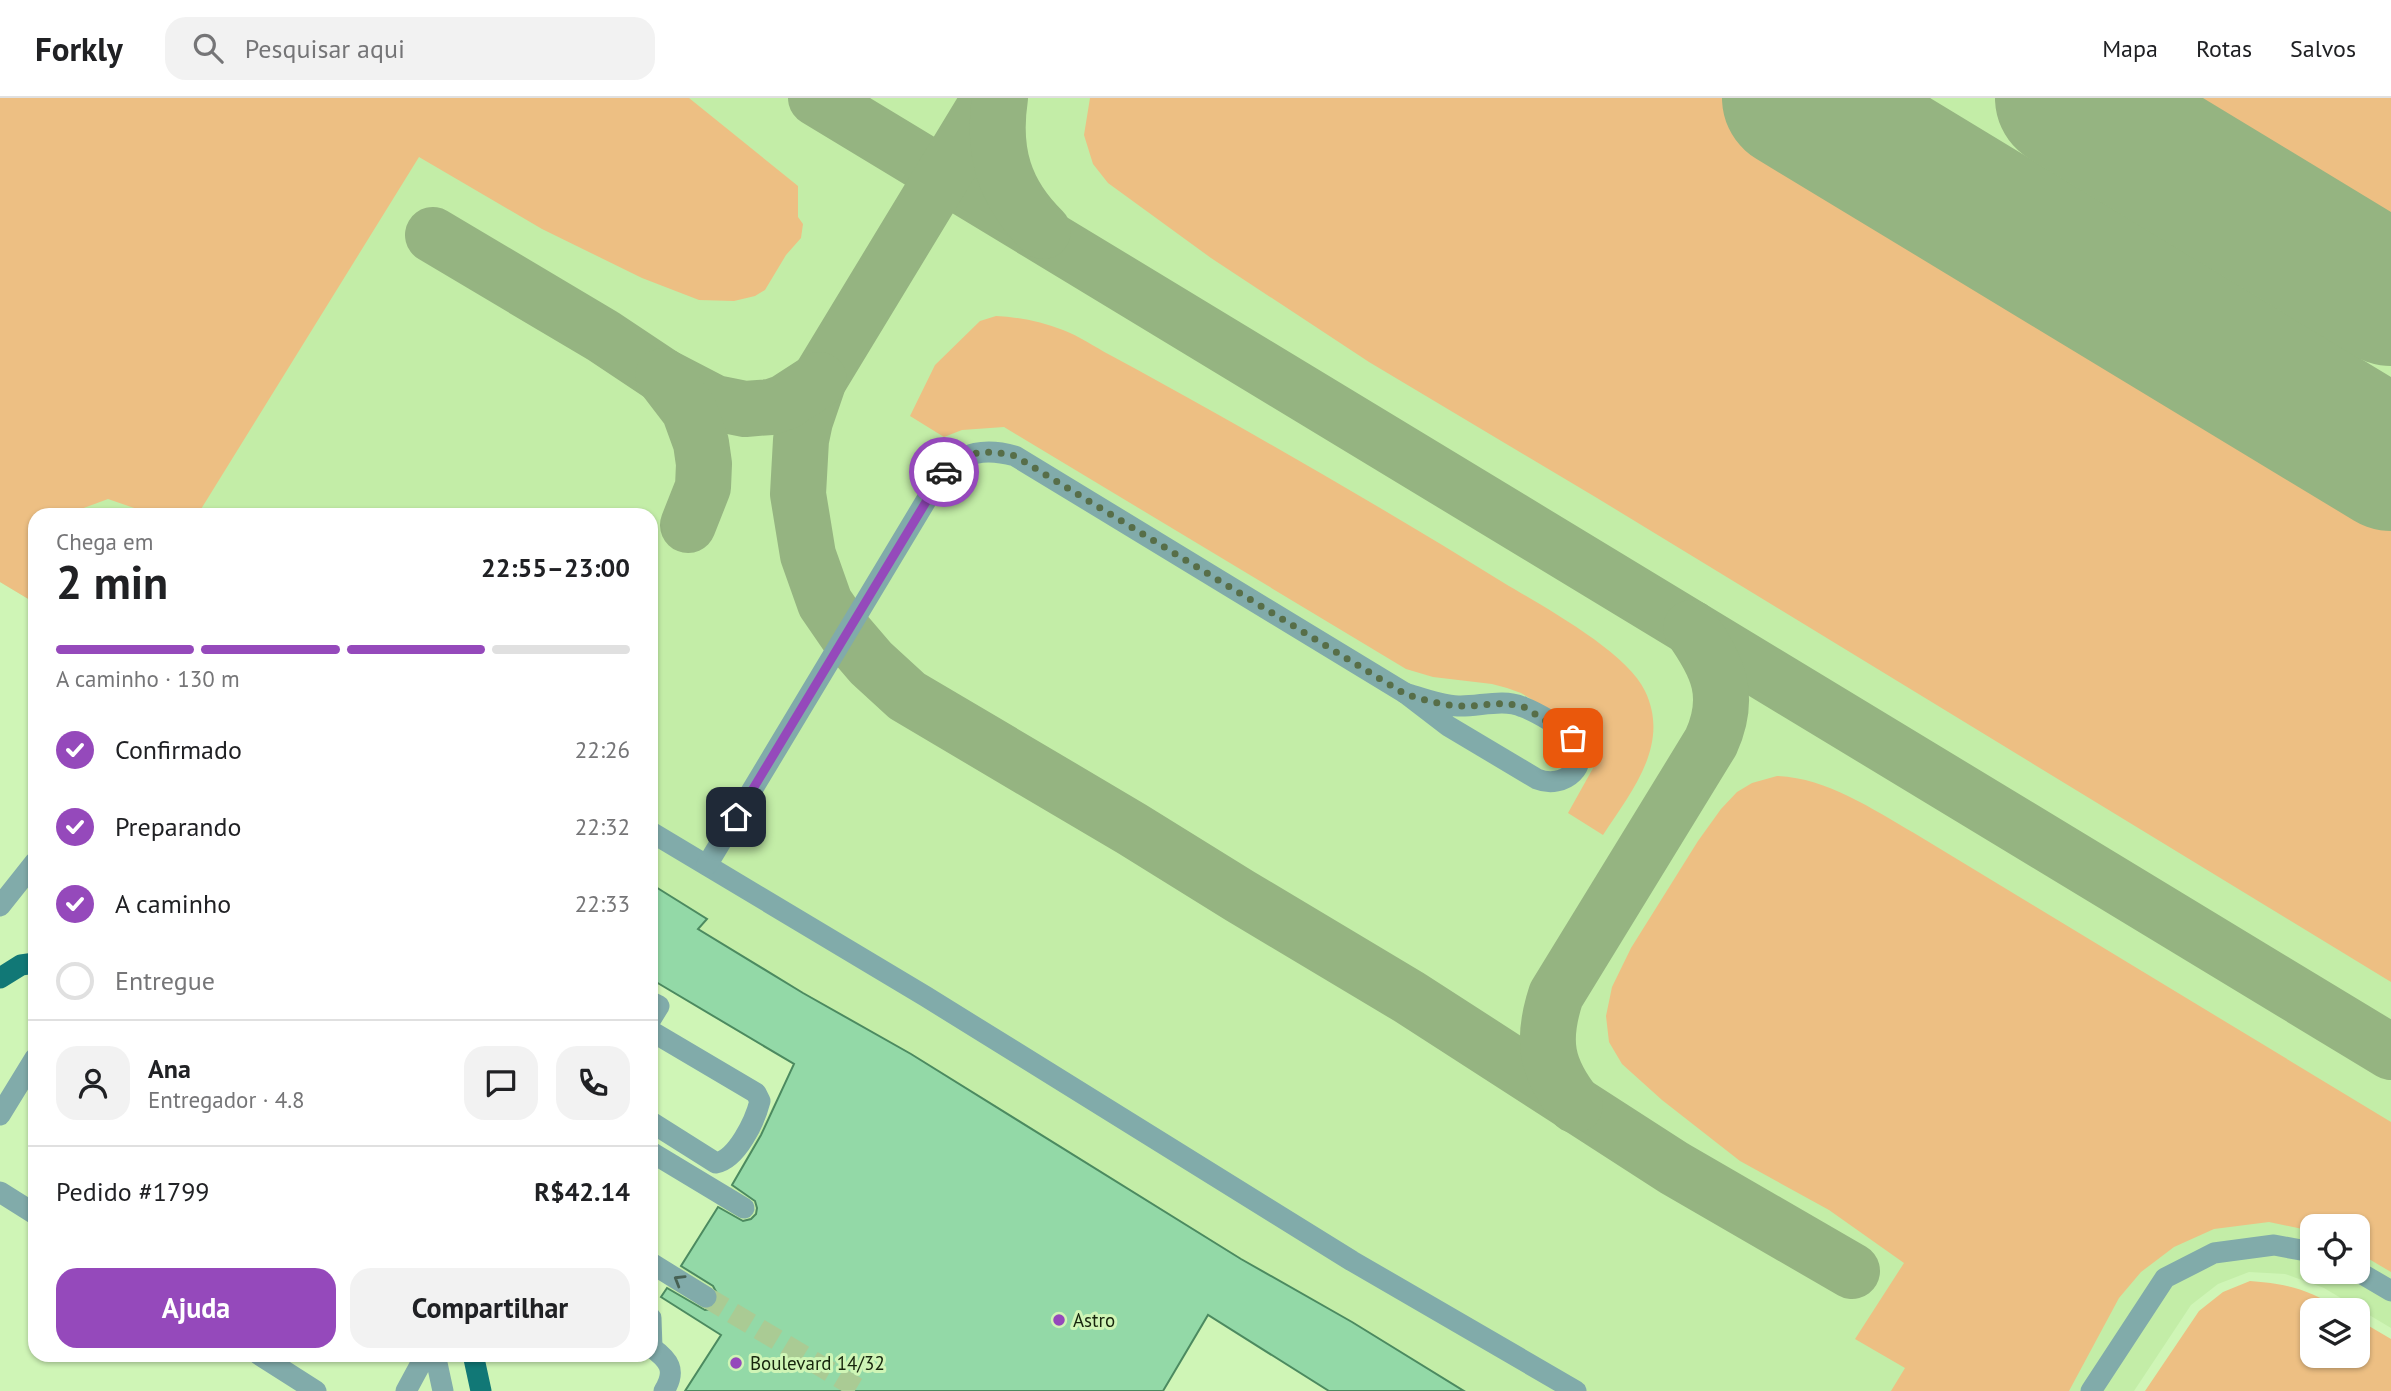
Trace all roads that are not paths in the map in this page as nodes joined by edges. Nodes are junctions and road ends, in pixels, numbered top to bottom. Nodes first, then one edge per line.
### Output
1 (1405, 694) junction
2 (658, 836) edge
3 (708, 865) junction
4 (28, 871) edge
5 (0, 906) edge
6 (28, 964) edge
7 (0, 978) edge
8 (658, 1035) edge
9 (28, 1069) edge
10 (0, 1115) edge
11 (658, 1126) edge
12 (658, 1156) edge
13 (0, 1192) edge
14 (744, 1208) dead end
15 (28, 1210) edge
16 (2300, 1250) edge
17 (658, 1267) edge
18 (2370, 1279) edge
19 (2391, 1291) edge
20 (706, 1297) tunnel mouth
21 (658, 1354) edge
22 (271, 1362) edge
23 (422, 1362) edge
24 (437, 1362) edge
25 (475, 1362) edge
26 (316, 1391) edge
27 (406, 1391) edge
28 (443, 1391) edge
29 (481, 1391) edge
30 (664, 1391) edge
31 (1576, 1391) edge
32 (2091, 1391) edge

1 - 1 lane
1 - 3 lane
2 - 3 lane
3 - 31 lane
4 - 5 lane
6 - 7 main road
8 - 11 lane
9 - 10 lane
12 - 14 lane
13 - 15 lane
16 - 32 lane
20 -> 17 lane
18 - 19 lane
21 - 30 lane
22 - 26 lane
23 - 27 lane
24 - 28 lane
25 - 29 main road

